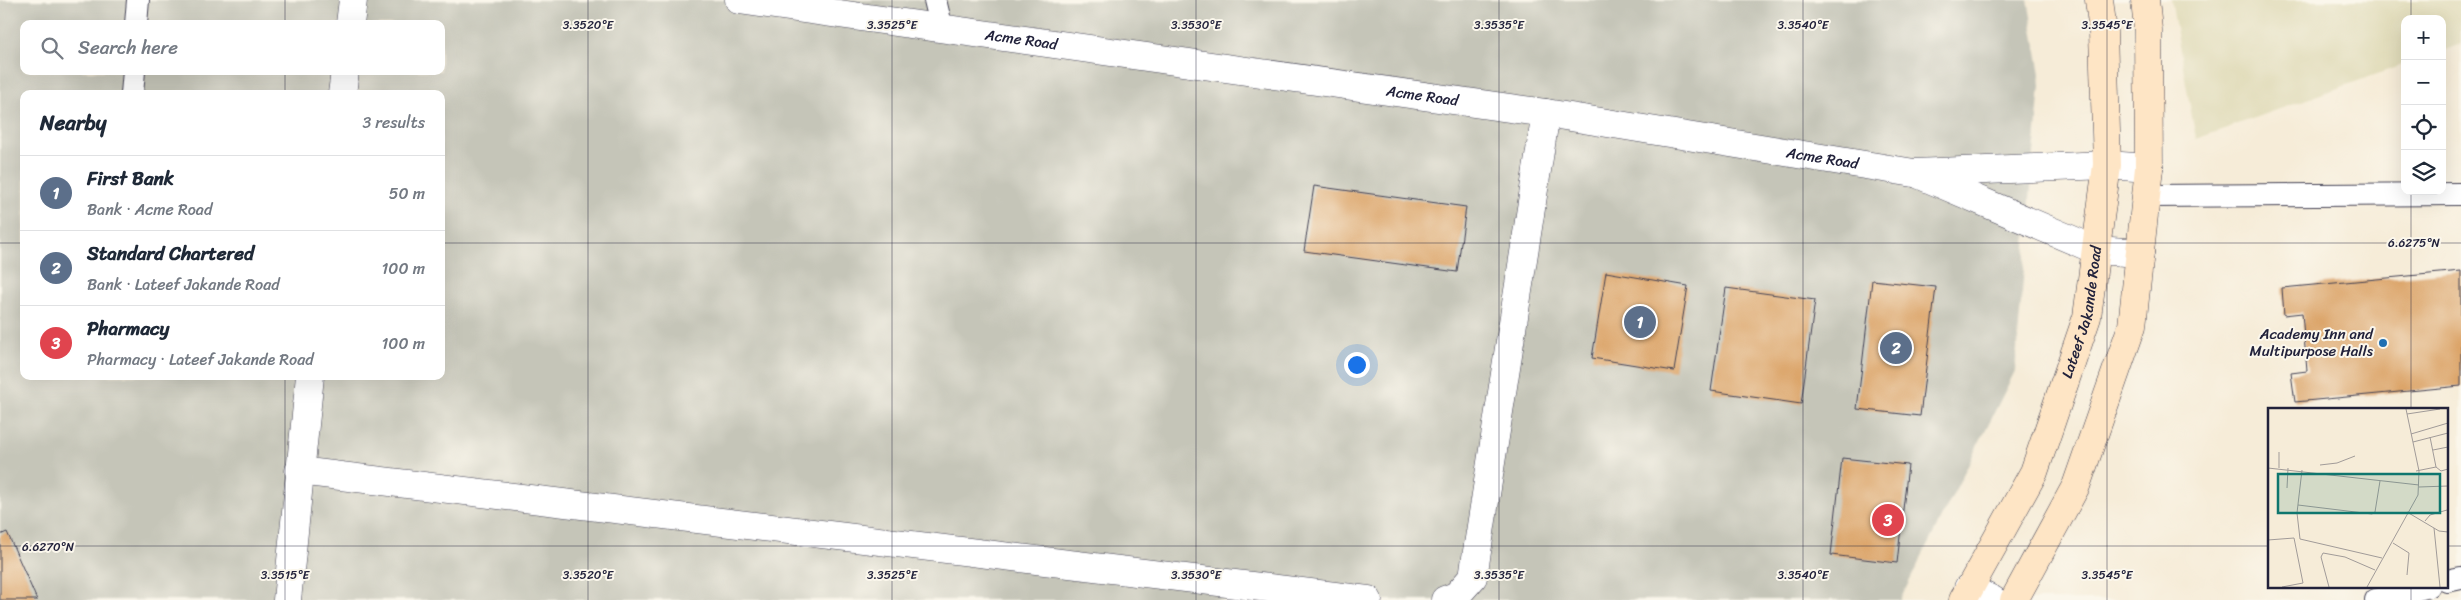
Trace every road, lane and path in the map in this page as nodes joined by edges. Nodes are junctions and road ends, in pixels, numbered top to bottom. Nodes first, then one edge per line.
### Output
1 (138, 0) edge
2 (353, 0) edge
3 (739, 0) edge
4 (935, 0) edge
5 (2099, 0) edge
6 (2145, 0) edge
7 (807, 5) edge
8 (136, 20) edge
9 (350, 20) edge
10 (942, 29) junction
11 (134, 75) edge
12 (344, 75) edge
13 (132, 90) edge
14 (343, 90) edge
15 (1546, 113) junction
16 (2107, 165) junction
17 (2149, 168) junction
18 (1914, 173) junction
19 (2461, 194) edge
20 (2146, 196) junction
21 (2096, 250) junction
22 (2140, 254) junction
23 (310, 380) edge
24 (299, 471) junction
25 (2461, 578) edge
26 (2448, 582) edge
27 (2421, 588) edge
28 (1966, 594) edge
29 (287, 600) edge
30 (1368, 600) edge
31 (1446, 600) edge
32 (1993, 600) edge
33 (2014, 600) edge
34 (2376, 600) edge

1 - 8 lane
2 - 9 street
3 - 7 street, Acme Road
4 - 10 lane
5 - 16 main road, Lateef Jakande Road
6 - 17 main road
7 - 10 street, Acme Road
10 - 15 street, Acme Road
11 - 13 lane
12 - 14 street
15 - 18 street, Acme Road
15 - 31 street
16 - 17 street, Acme Road
16 - 18 street, Acme Road
16 - 21 main road, Lateef Jakande Road
17 - 20 main road
18 - 21 street
19 - 20 lane
20 - 22 main road
21 - 22 street
21 - 28 main road, Lateef Jakande Road
22 - 33 main road
23 - 24 street
24 - 29 street
24 - 30 street
25 - 26 lane
27 - 34 lane
28 - 32 street

